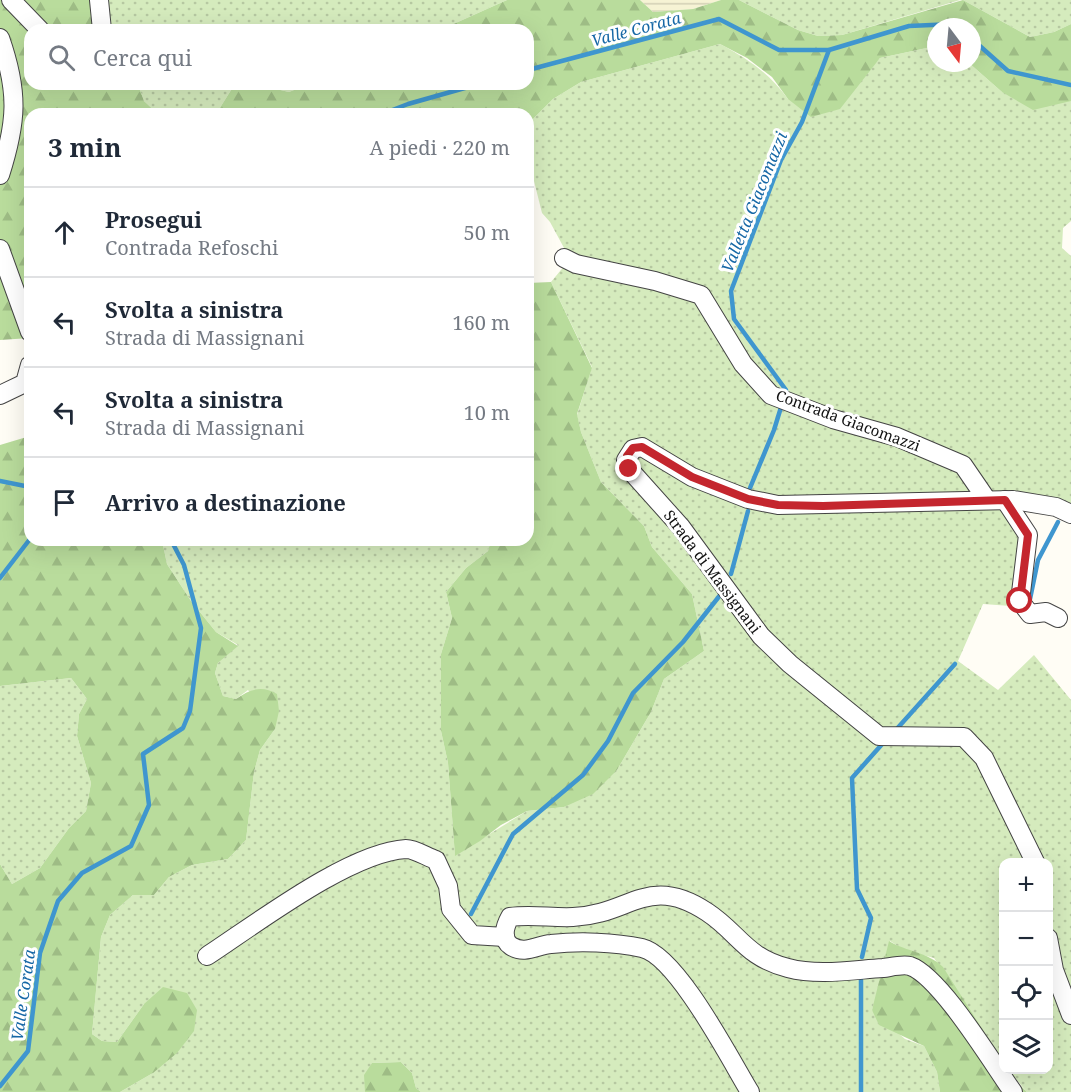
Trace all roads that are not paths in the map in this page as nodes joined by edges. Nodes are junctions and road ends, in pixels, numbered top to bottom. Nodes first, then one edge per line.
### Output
1 (11, 0) edge
2 (99, 0) edge
3 (34, 24) edge
4 (101, 24) edge
5 (0, 38) edge
6 (0, 175) edge
7 (0, 249) edge
8 (564, 258) dead end
9 (24, 315) edge
10 (24, 383) edge
11 (0, 395) edge
12 (996, 500) junction
13 (1071, 514) edge
14 (1058, 618) dead end
15 (1033, 858) edge
16 (505, 932) junction
17 (207, 956) dead end
18 (1053, 965) edge
19 (1071, 1015) edge
20 (750, 1092) edge
21 (1013, 1092) edge

1 - 3 street
2 - 4 street
5 - 6 street
7 - 9 street
8 - 12 street, Contrada Giacomazzi
10 - 11 street
12 - 13 street, Strada di Massignani
12 - 14 street, Contrada Giacomazzi
12 - 15 street, Strada di Massignani
16 - 17 street
16 - 20 street
16 - 21 street
18 - 19 street

